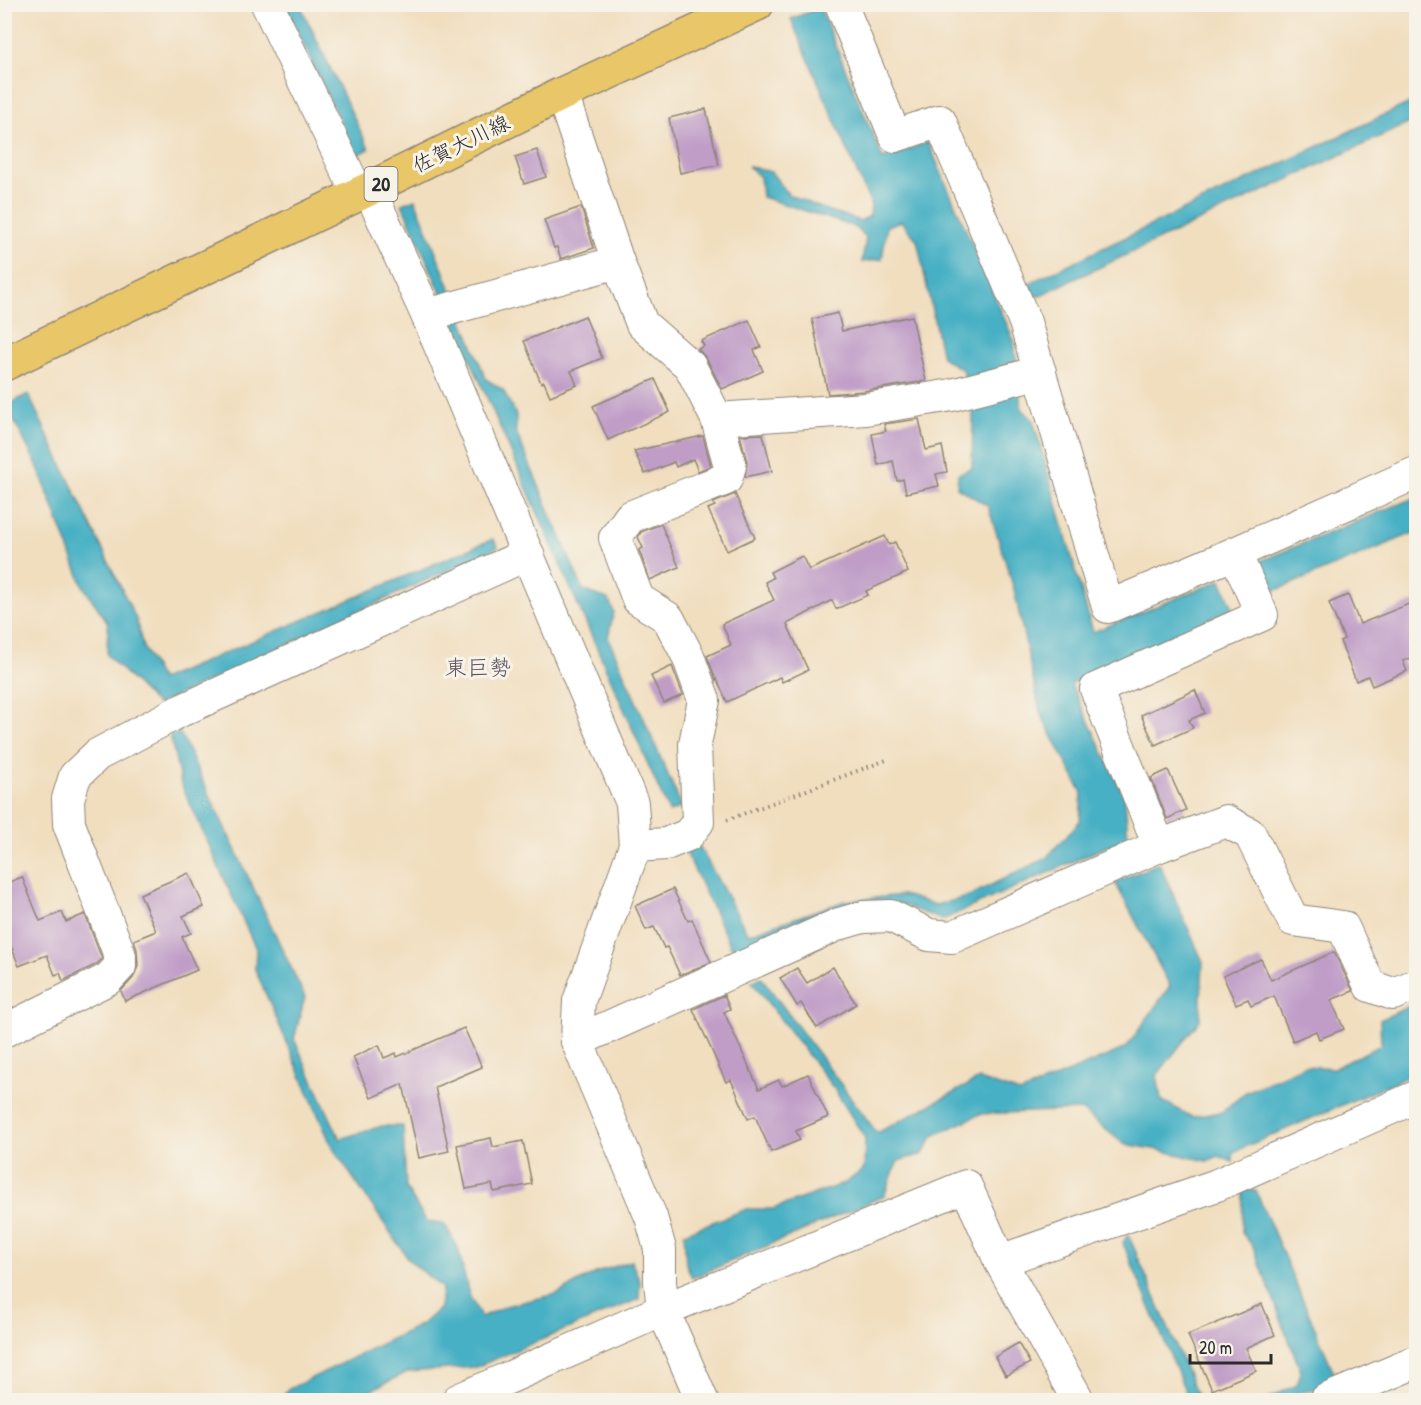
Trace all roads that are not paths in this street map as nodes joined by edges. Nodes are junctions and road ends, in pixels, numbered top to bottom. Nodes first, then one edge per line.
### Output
1 (267, 4) edge
2 (757, 4) edge
3 (841, 4) edge
4 (562, 94) junction
5 (363, 192) junction
6 (618, 262) junction
7 (428, 315) junction
8 (4, 364) edge
9 (1040, 372) junction
10 (717, 419) junction
11 (1416, 472) edge
12 (1235, 553) junction
13 (528, 554) junction
14 (635, 846) junction
15 (1159, 846) junction
16 (1416, 985) edge
17 (4, 1031) edge
18 (577, 1041) junction
19 (1416, 1097) edge
20 (1000, 1261) junction
21 (663, 1310) junction
22 (1416, 1362) edge
23 (458, 1401) edge
24 (702, 1401) edge
25 (1078, 1401) edge
26 (1326, 1401) edge

1 - 5 street
2 - 4 main road, 佐賀大川線 / 20
3 - 9 street
4 - 5 main road, 佐賀大川線 / 20
4 - 6 street
5 - 7 street
5 - 8 main road, 佐賀大川線 / 20
6 - 7 street
6 - 10 street
7 - 13 street
9 - 10 street
9 - 12 street
10 - 14 street
11 - 12 street
12 - 15 street
13 - 14 street
13 - 17 street
14 - 18 street
15 - 16 street
15 - 18 street
18 - 21 street
19 - 20 street
20 - 21 street
20 - 25 street
21 - 23 street
21 - 24 street
22 - 26 street

